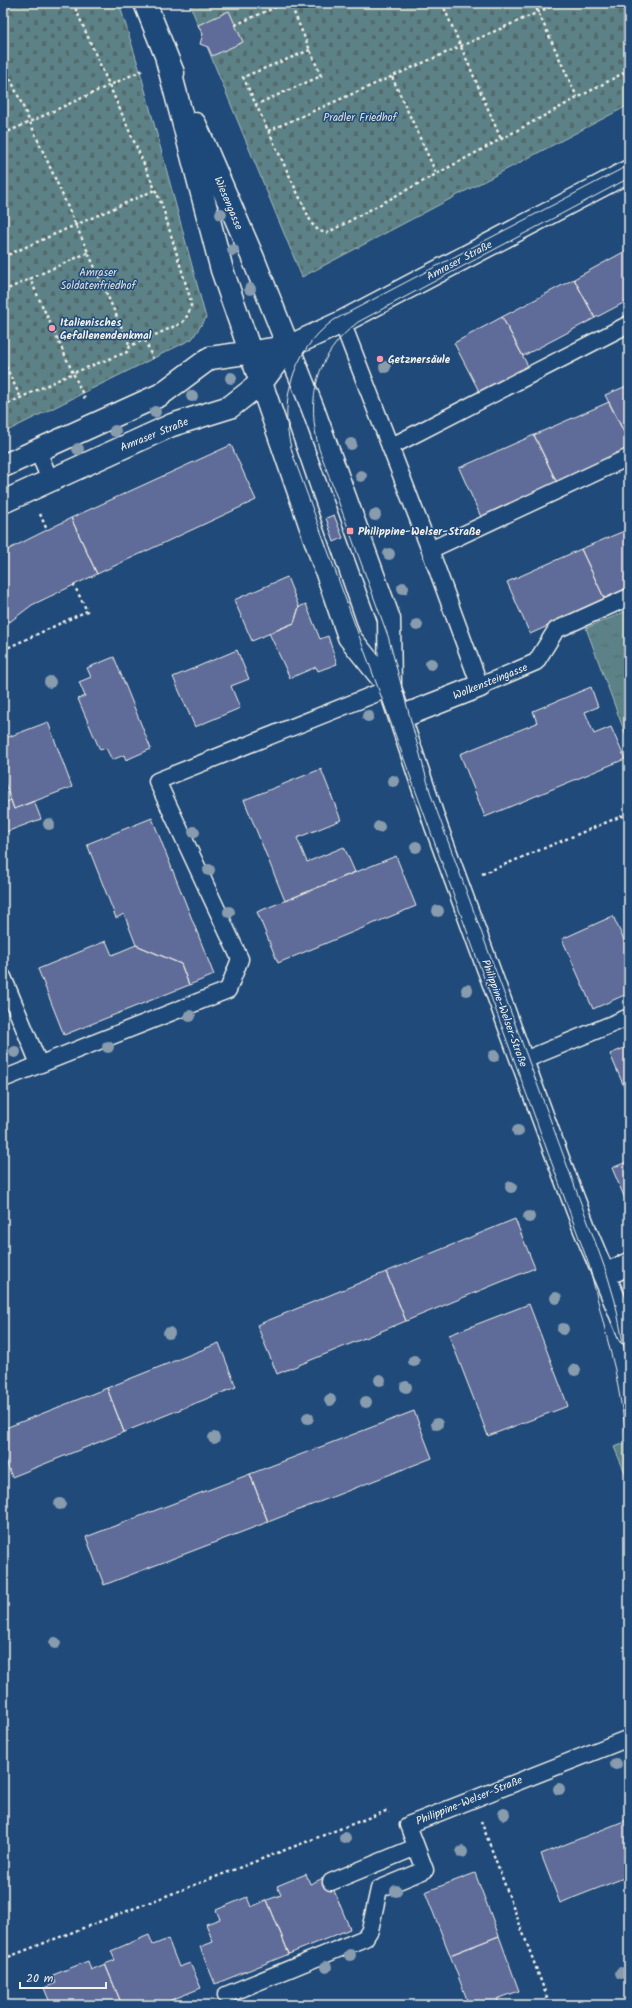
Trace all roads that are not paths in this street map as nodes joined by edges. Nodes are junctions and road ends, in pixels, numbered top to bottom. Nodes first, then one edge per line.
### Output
1 (145, 3) edge
2 (167, 60) junction
3 (629, 171) edge
4 (342, 322) junction
5 (629, 324) edge
6 (288, 347) junction
7 (251, 351) junction
8 (262, 382) junction
9 (390, 447) junction
10 (38, 451) junction
11 (629, 457) edge
12 (3, 466) edge
13 (50, 480) junction
14 (3, 502) edge
15 (430, 550) junction
16 (629, 597) edge
17 (480, 686) junction
18 (390, 688) junction
19 (400, 717) junction
20 (3, 977) edge
21 (629, 1017) edge
22 (522, 1061) junction
23 (38, 1064) junction
24 (3, 1079) edge
25 (629, 1264) edge
26 (604, 1275) junction
27 (629, 1334) edge
28 (629, 1738) edge
29 (416, 1847) junction
30 (331, 1882) dead end
31 (226, 1995) dead end

1 - 2 street, Wiesengasse
2 - 6 street, Wiesengasse
2 - 7 street, Wiesengasse
3 - 4 street, Amraser Straße
4 - 6 street, Amraser Straße
4 - 9 lane
5 - 9 lane
6 - 7 street, Amraser Straße
6 - 8 street, Amraser Straße
6 - 18 street, Philippine-Welser-Straße
7 - 8 street, Philippine-Welser-Straße
7 - 10 street, Amraser Straße
8 - 13 street, Amraser Straße
8 - 18 street, Philippine-Welser-Straße
9 - 15 lane
10 - 12 street, Amraser Straße
10 - 13 lane
11 - 15 lane
13 - 14 street, Amraser Straße
15 - 17 lane
16 - 17 lane, Wolkensteingasse
17 - 19 street, Wolkensteingasse
18 - 19 street, Philippine-Welser-Straße
18 - 23 lane
19 - 22 street, Philippine-Welser-Straße
20 - 23 lane
21 - 22 lane
22 - 26 street, Philippine-Welser-Straße
23 - 24 lane
25 - 26 street
26 - 27 street, Philippine-Welser-Straße
28 - 29 lane, Philippine-Welser-Straße
29 - 30 lane
29 - 31 lane, Philippine-Welser-Straße

